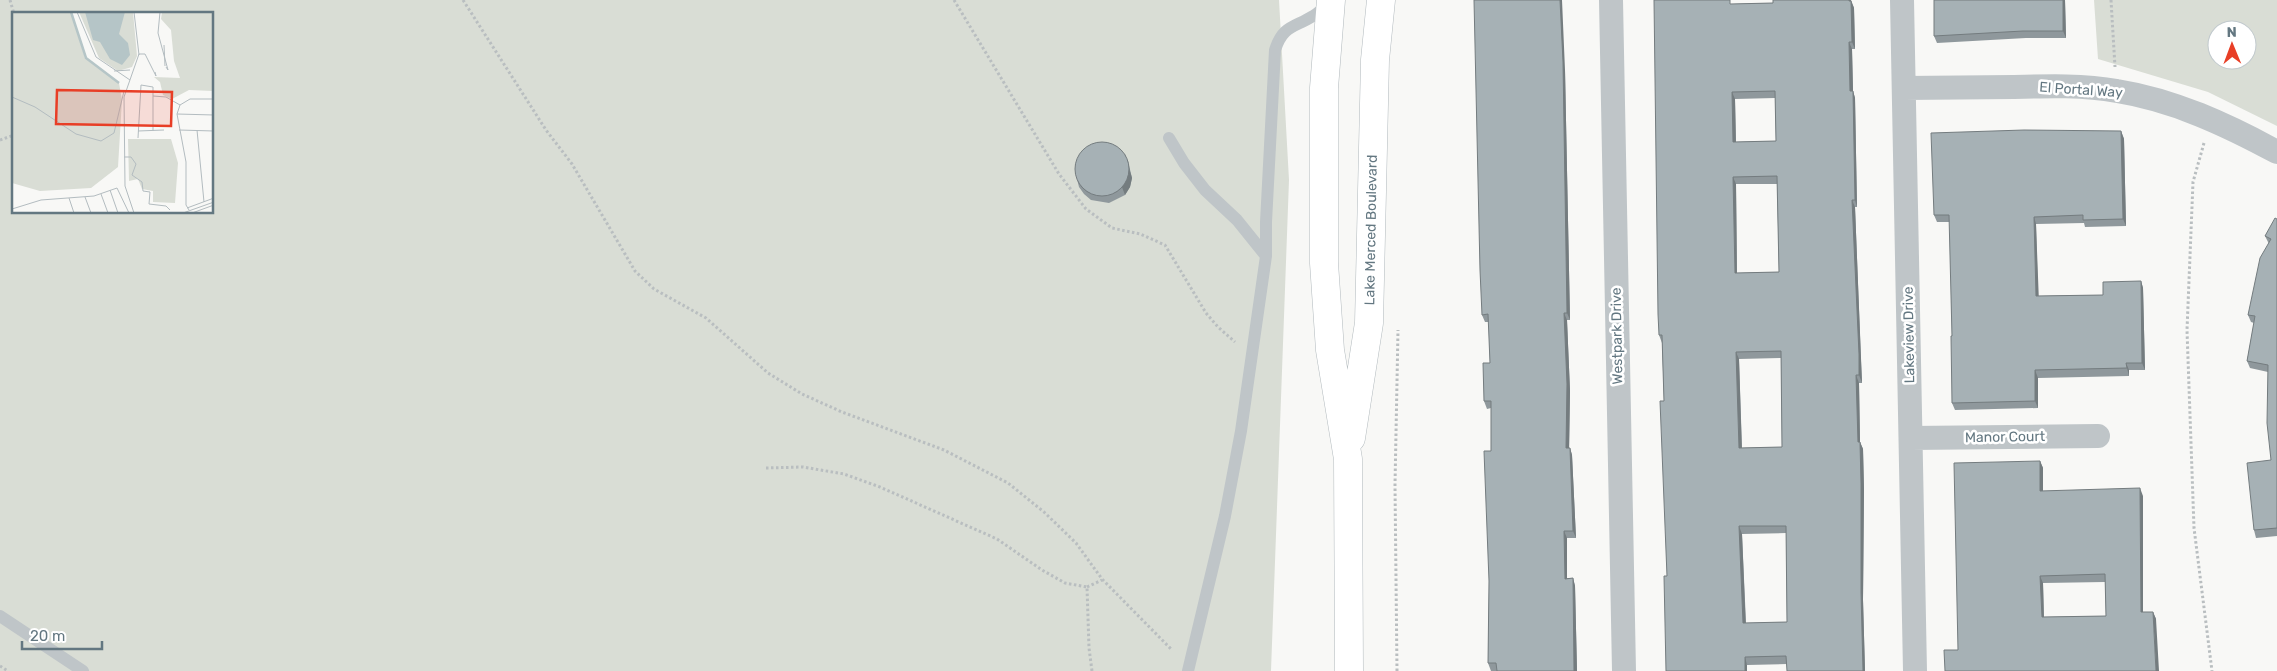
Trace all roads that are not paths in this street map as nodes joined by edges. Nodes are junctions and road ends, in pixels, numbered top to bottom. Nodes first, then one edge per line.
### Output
1 (1330, 0) edge
2 (1381, 0) edge
3 (1611, 0) edge
4 (1902, 0) edge
5 (1904, 88) junction
6 (1169, 138) dead end
7 (2277, 152) edge
8 (1266, 256) junction
9 (2098, 436) dead end
10 (1911, 438) junction
11 (1348, 459) junction
12 (0, 616) edge
13 (83, 671) edge
14 (1188, 671) edge
15 (1349, 671) edge
16 (1624, 671) edge
17 (1915, 671) edge

1 - 8 lane
1 - 11 main road, Lake Merced Boulevard
2 - 11 main road, Lake Merced Boulevard
3 - 16 street, Westpark Drive
4 - 5 street, Lakeview Drive
5 - 7 street, El Portal Way
5 - 10 street, Lakeview Drive
6 - 8 lane
8 - 14 lane
9 - 10 street, Manor Court
10 - 17 street, Lakeview Drive
11 - 15 main road, Lake Merced Boulevard
12 - 13 lane

